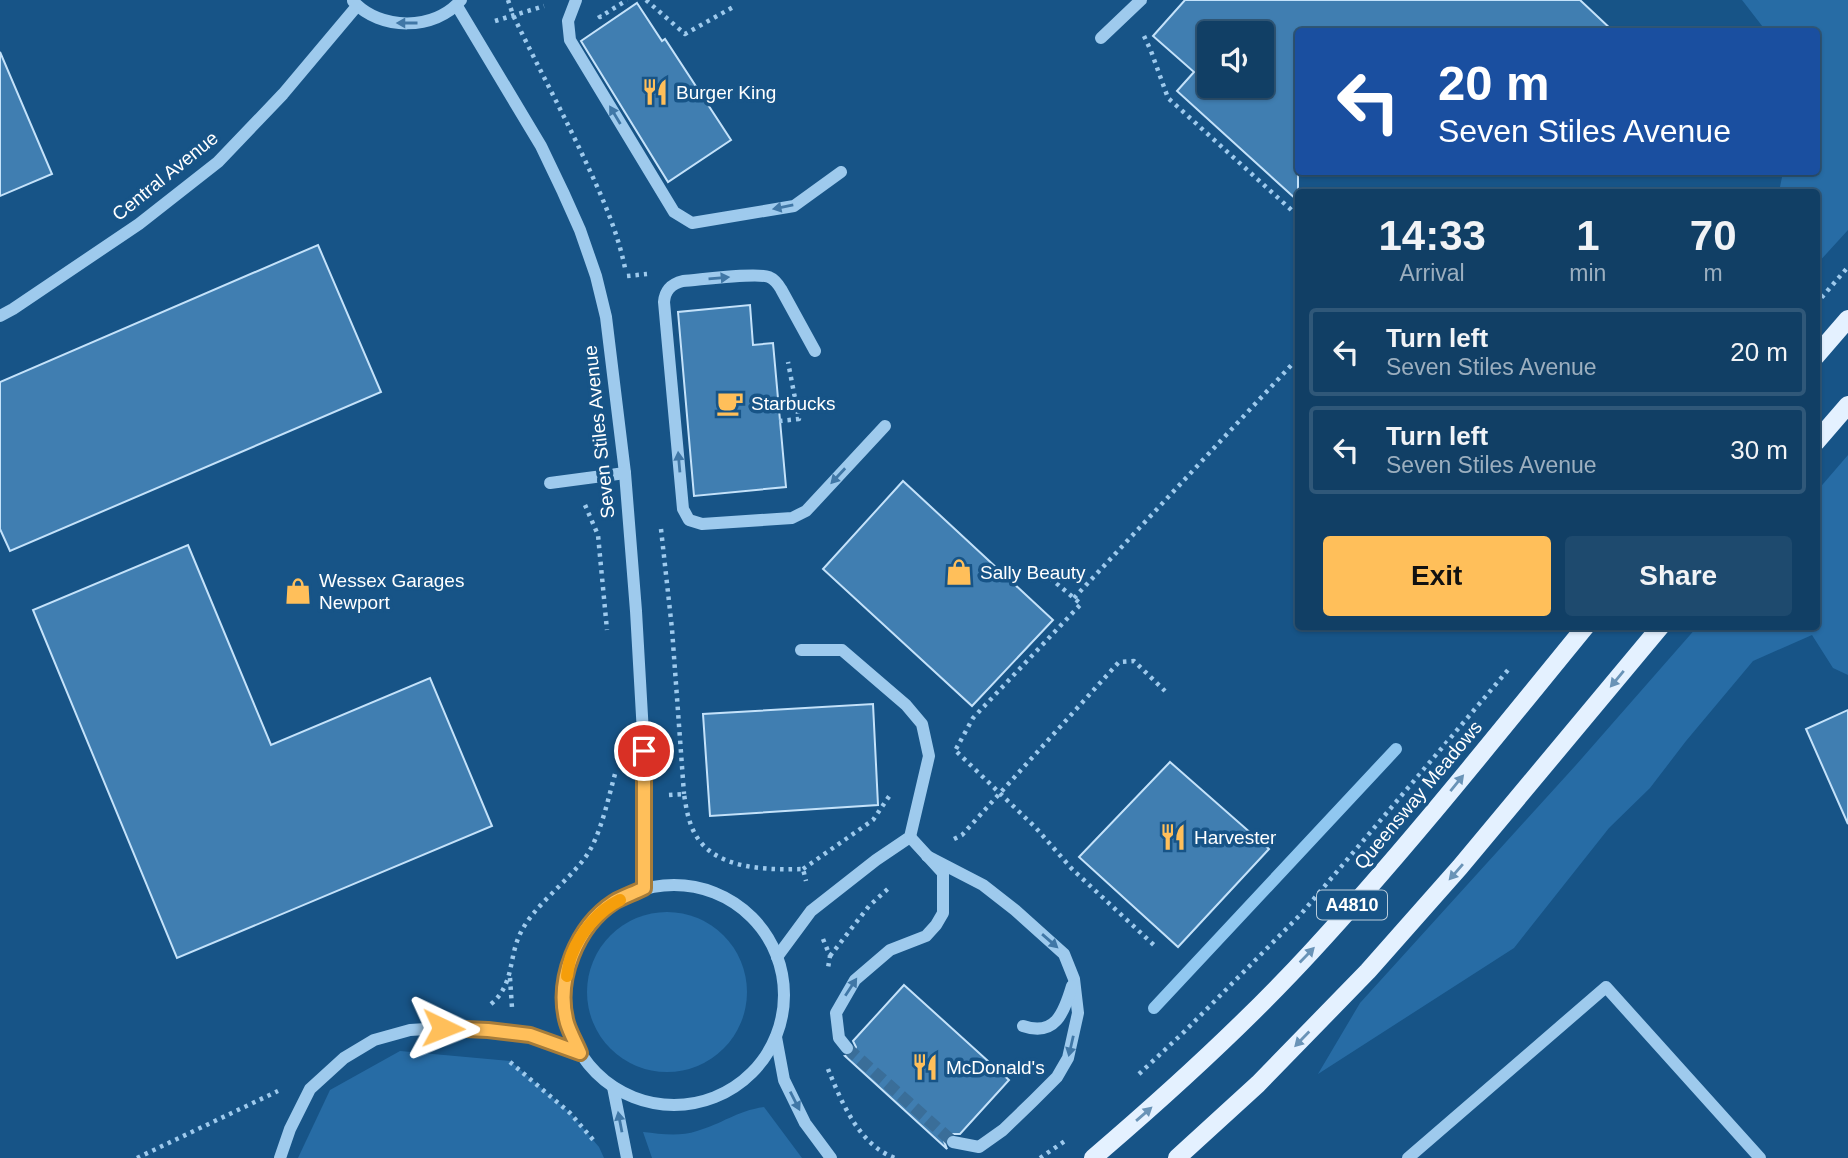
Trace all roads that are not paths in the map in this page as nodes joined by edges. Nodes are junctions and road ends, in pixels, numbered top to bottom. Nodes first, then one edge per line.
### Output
1 (576, 0) edge
2 (1141, 0) edge
3 (355, 3) edge
4 (459, 3) edge
5 (1101, 38) dead end
6 (841, 172) dead end
7 (0, 316) edge
8 (1848, 319) edge
9 (815, 351) dead end
10 (1820, 351) edge
11 (1848, 405) edge
12 (885, 426) dead end
13 (1820, 437) edge
14 (625, 473) junction
15 (550, 483) dead end
16 (1583, 630) edge
17 (1658, 630) edge
18 (801, 650) dead end
19 (910, 837) junction
20 (927, 856) junction
21 (644, 888) junction
22 (778, 957) junction
23 (1074, 979) junction
24 (1023, 1026) dead end
25 (776, 1037) junction
26 (847, 1048) tunnel mouth
27 (580, 1053) junction
28 (613, 1087) junction
29 (953, 1142) tunnel mouth
30 (829, 1155) edge
31 (280, 1158) edge
32 (627, 1158) edge
33 (841, 1158) edge
34 (1093, 1158) edge
35 (1177, 1158) edge
36 (1408, 1158) edge
37 (1760, 1158) edge

6 -> 1 street
2 - 5 street
4 -> 3 street
3 - 7 street, Central Avenue
4 - 14 street, Seven Stiles Avenue
8 - 10 main road
12 -> 9 street
11 - 13 main road
14 - 15 street
14 - 21 street, Seven Stiles Avenue
34 -> 16 main road, Queensway Meadows / A4810
17 -> 35 main road, A4810
18 - 19 street
19 - 20 street
19 - 22 street
20 -> 23 street
26 -> 20 street
21 - 22 street
21 - 27 street
22 - 25 street
23 - 24 street
23 -> 29 street
25 - 28 street
25 -> 30 street
27 - 28 street
27 - 31 street
32 -> 28 street
30 - 33 street
36 - 37 street

